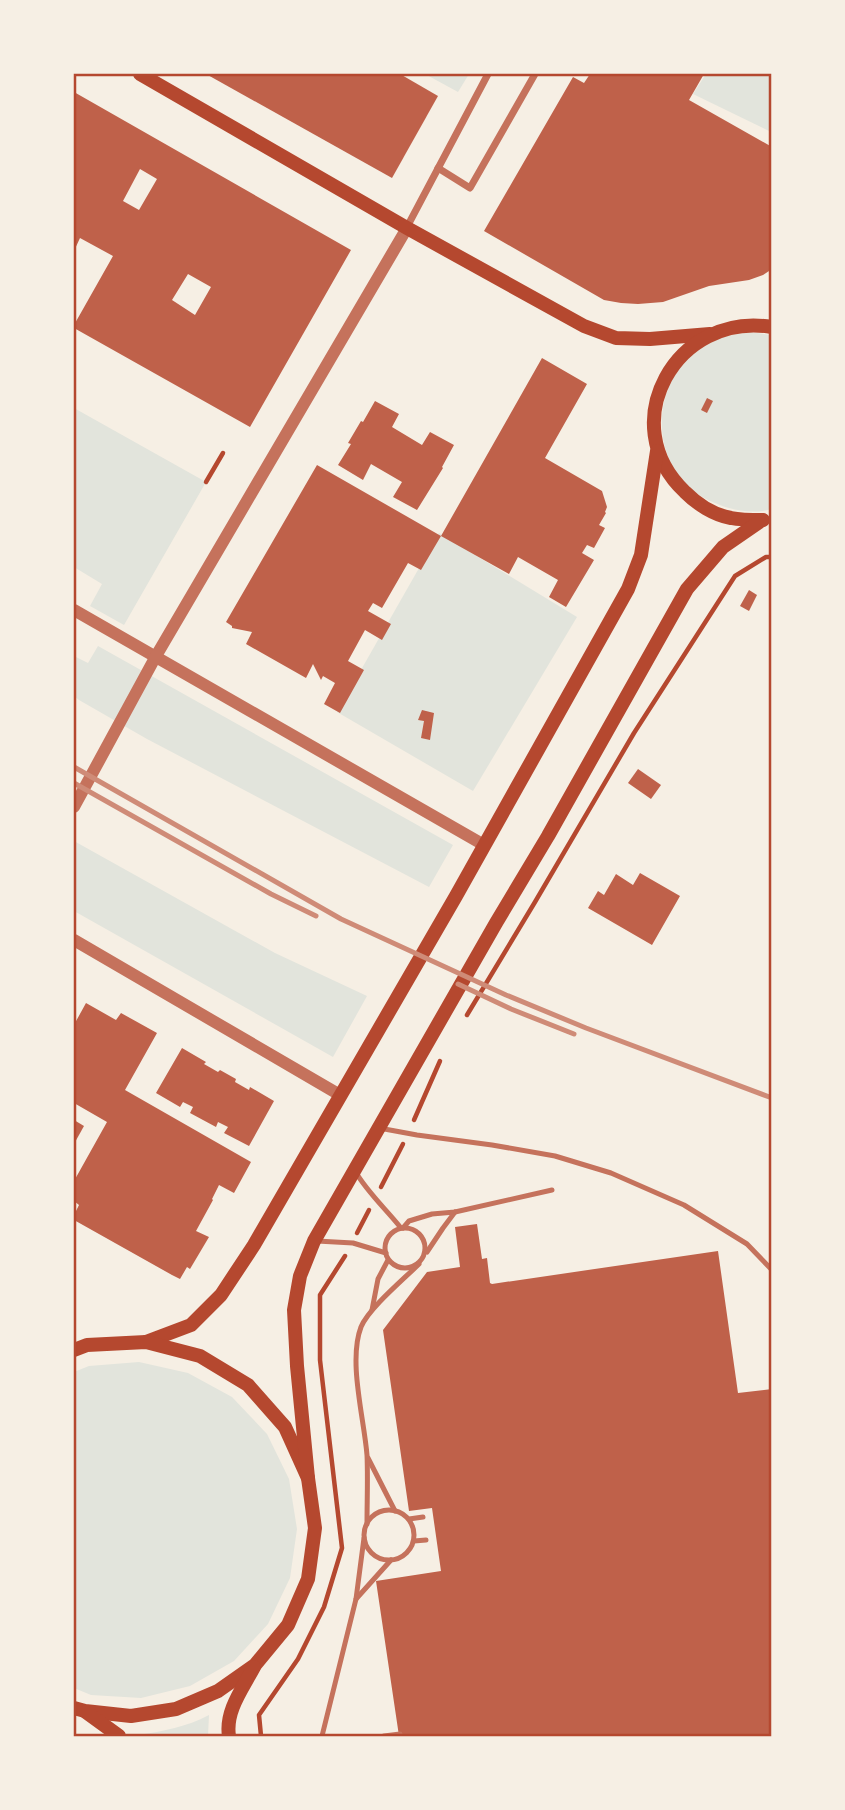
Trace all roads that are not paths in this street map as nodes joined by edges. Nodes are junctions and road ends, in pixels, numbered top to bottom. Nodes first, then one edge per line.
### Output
1 (140, 74) edge
2 (488, 74) edge
3 (535, 74) edge
4 (438, 168) junction
5 (407, 228) junction
6 (772, 320) edge
7 (756, 325) junction
8 (772, 327) edge
9 (709, 334) junction
10 (657, 451) junction
11 (767, 519) edge
12 (74, 610) edge
13 (156, 656) junction
14 (74, 807) edge
15 (484, 845) junction
16 (74, 940) edge
17 (340, 1095) junction
18 (379, 1128) junction
19 (355, 1170) junction
20 (552, 1190) dead end
21 (455, 1212) junction
22 (402, 1228) junction
23 (314, 1241) junction
24 (425, 1254) junction
25 (387, 1256) junction
26 (419, 1264) junction
27 (772, 1270) edge
28 (372, 1311) junction
29 (146, 1342) junction
30 (74, 1350) edge
31 (367, 1456) junction
32 (308, 1478) junction
33 (395, 1511) junction
34 (423, 1517) dead end
35 (409, 1519) junction
36 (367, 1524) junction
37 (364, 1538) junction
38 (426, 1540) dead end
39 (414, 1541) junction
40 (391, 1560) junction
41 (356, 1599) junction
42 (255, 1665) junction
43 (79, 1709) edge
44 (400, 1734) dead end
45 (119, 1737) edge
46 (229, 1737) edge
47 (322, 1737) edge
48 (384, 1737) edge

1 - 5 main road
2 - 4 street
3 - 4 street
4 - 5 street
5 - 9 main road
5 - 13 street
6 - 7 main road
7 - 8 main road
7 - 9 main road
9 - 10 main road
10 - 11 main road
10 - 15 main road
11 - 18 main road
12 - 13 street
13 - 14 street
13 - 15 street
15 - 17 main road
16 - 17 street
17 - 29 main road
18 - 19 main road
18 - 27 lane
19 - 22 lane
19 - 23 main road
20 - 21 lane
21 - 22 lane
21 - 24 lane
22 - 24 lane
22 - 25 lane
23 - 25 lane
23 - 32 main road
24 - 26 lane
25 - 26 lane
25 - 28 lane
26 - 28 lane
28 - 31 lane
29 - 30 main road
29 - 32 main road
31 - 33 lane
31 - 36 lane
32 - 42 main road
33 - 35 lane
33 - 36 lane
34 - 35 lane
35 - 39 lane
36 - 37 lane
37 - 40 lane
37 - 41 lane
38 - 39 lane
39 - 40 lane
40 - 41 lane
41 - 47 lane
42 - 43 main road
42 - 46 main road
43 - 45 main road
44 - 48 lane

